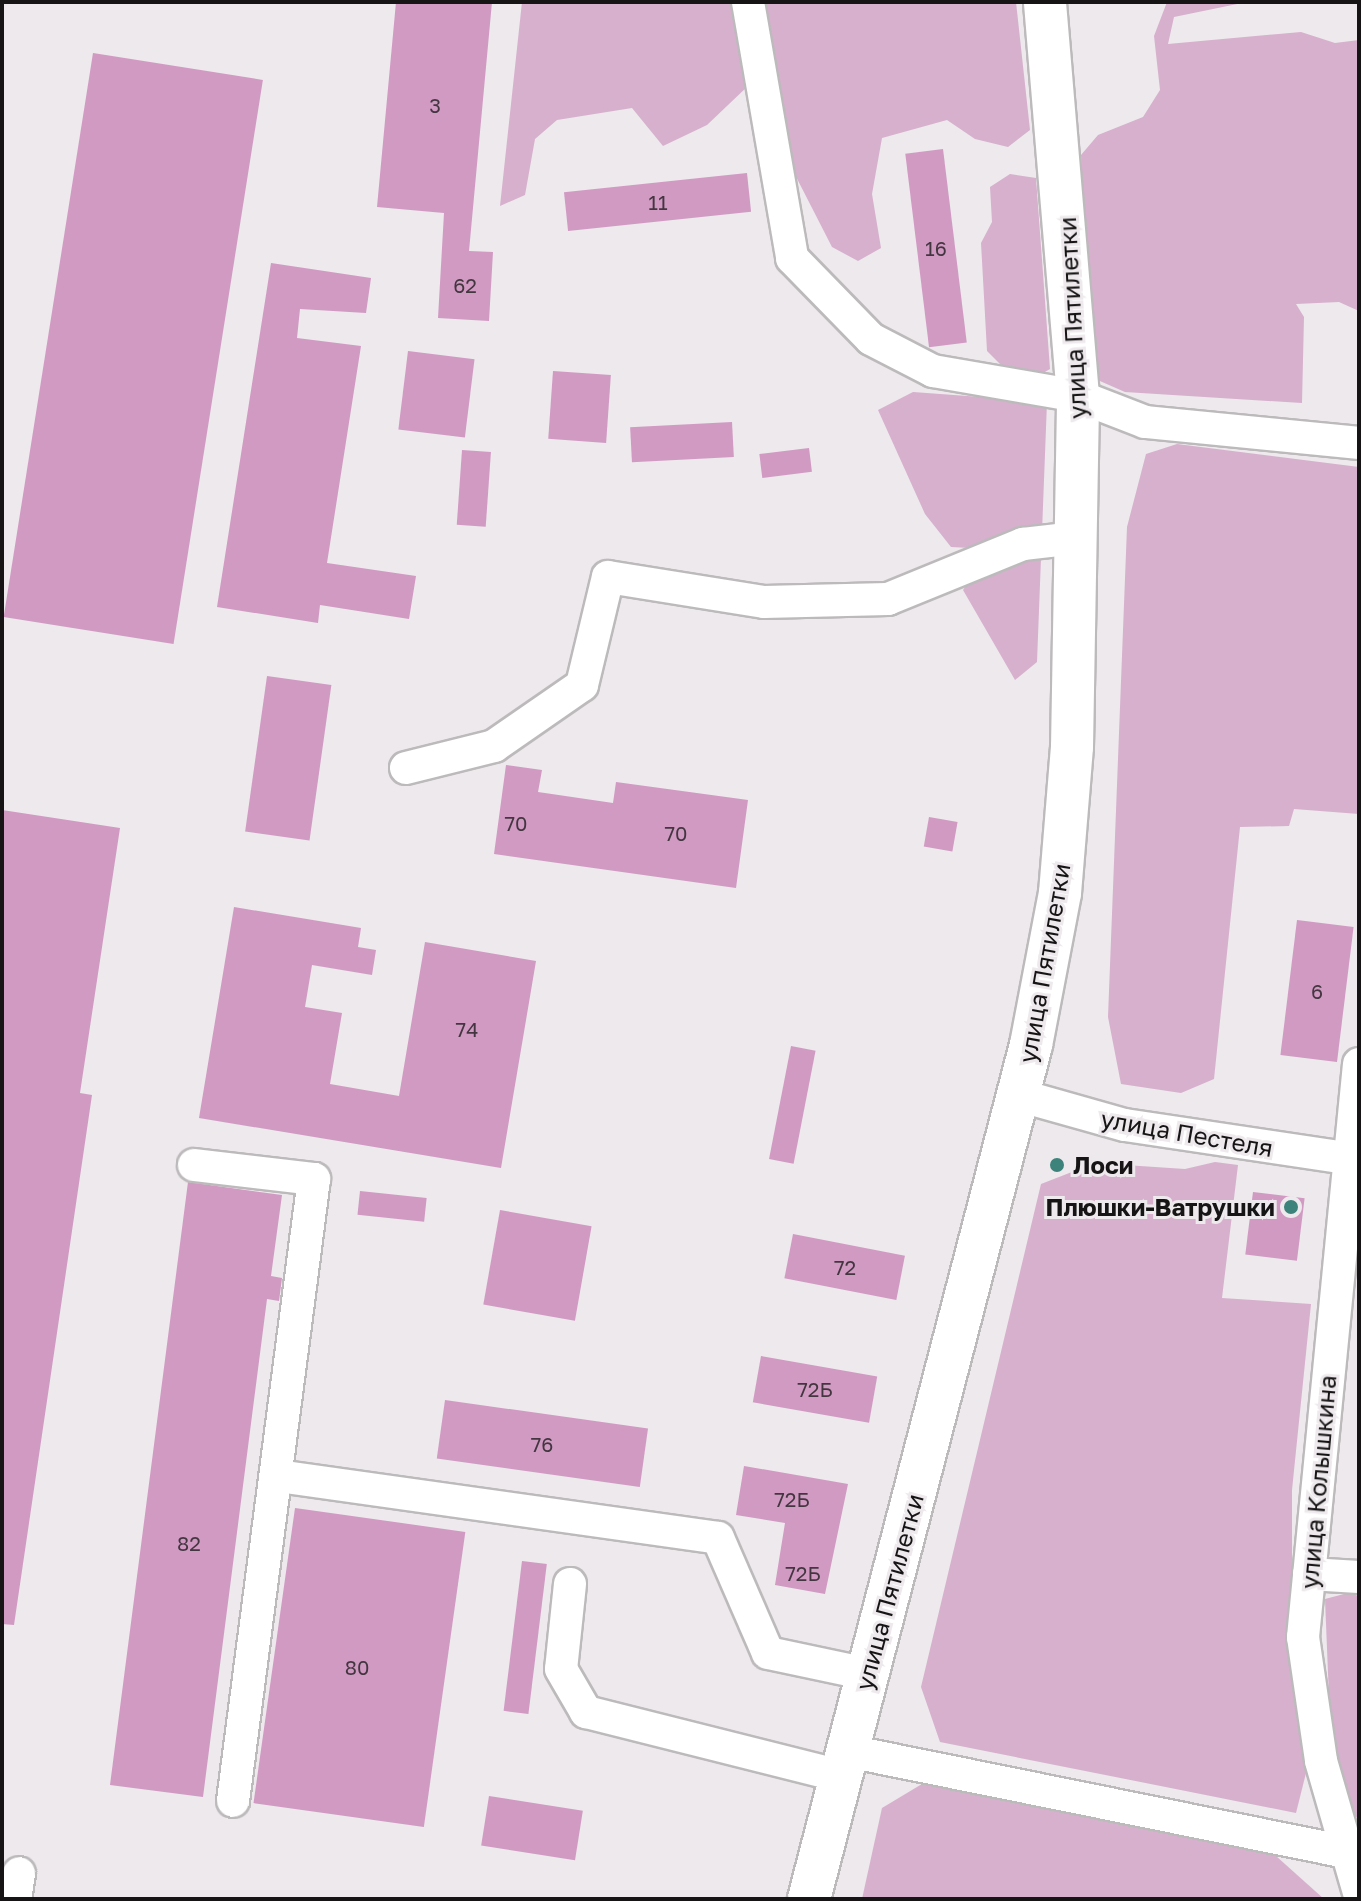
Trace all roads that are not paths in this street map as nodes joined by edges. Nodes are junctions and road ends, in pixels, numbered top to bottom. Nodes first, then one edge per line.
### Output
1 (748, 2) edge
2 (1045, 2) edge
3 (1078, 396) junction
4 (1359, 443) edge
5 (1076, 538) junction
6 (406, 768) dead end
7 (1359, 1064) edge
8 (1018, 1095) junction
9 (1353, 1159) edge
10 (194, 1165) dead end
11 (278, 1476) junction
12 (1309, 1574) junction
13 (1359, 1577) edge
14 (570, 1584) dead end
15 (868, 1674) junction
16 (845, 1763) junction
17 (233, 1801) dead end
18 (1350, 1851) edge
19 (1359, 1893) edge
20 (809, 1899) edge

1 - 3 street
2 - 3 main road, улица Пятилетки
3 - 4 street
3 - 5 main road, улица Пятилетки
5 - 6 street
5 - 8 main road, улица Пятилетки
7 - 9 street, улица Колышкина
8 - 9 street, улица Пестеля
8 - 15 main road, улица Пятилетки
9 - 12 street, улица Колышкина
10 - 11 street
11 - 15 street
11 - 17 street
12 - 13 street
12 - 18 street, улица Колышкина
14 - 16 street
15 - 16 main road, улица Пятилетки
16 - 18 street
16 - 20 main road, улица Пятилетки
18 - 19 street, улица Колышкина

